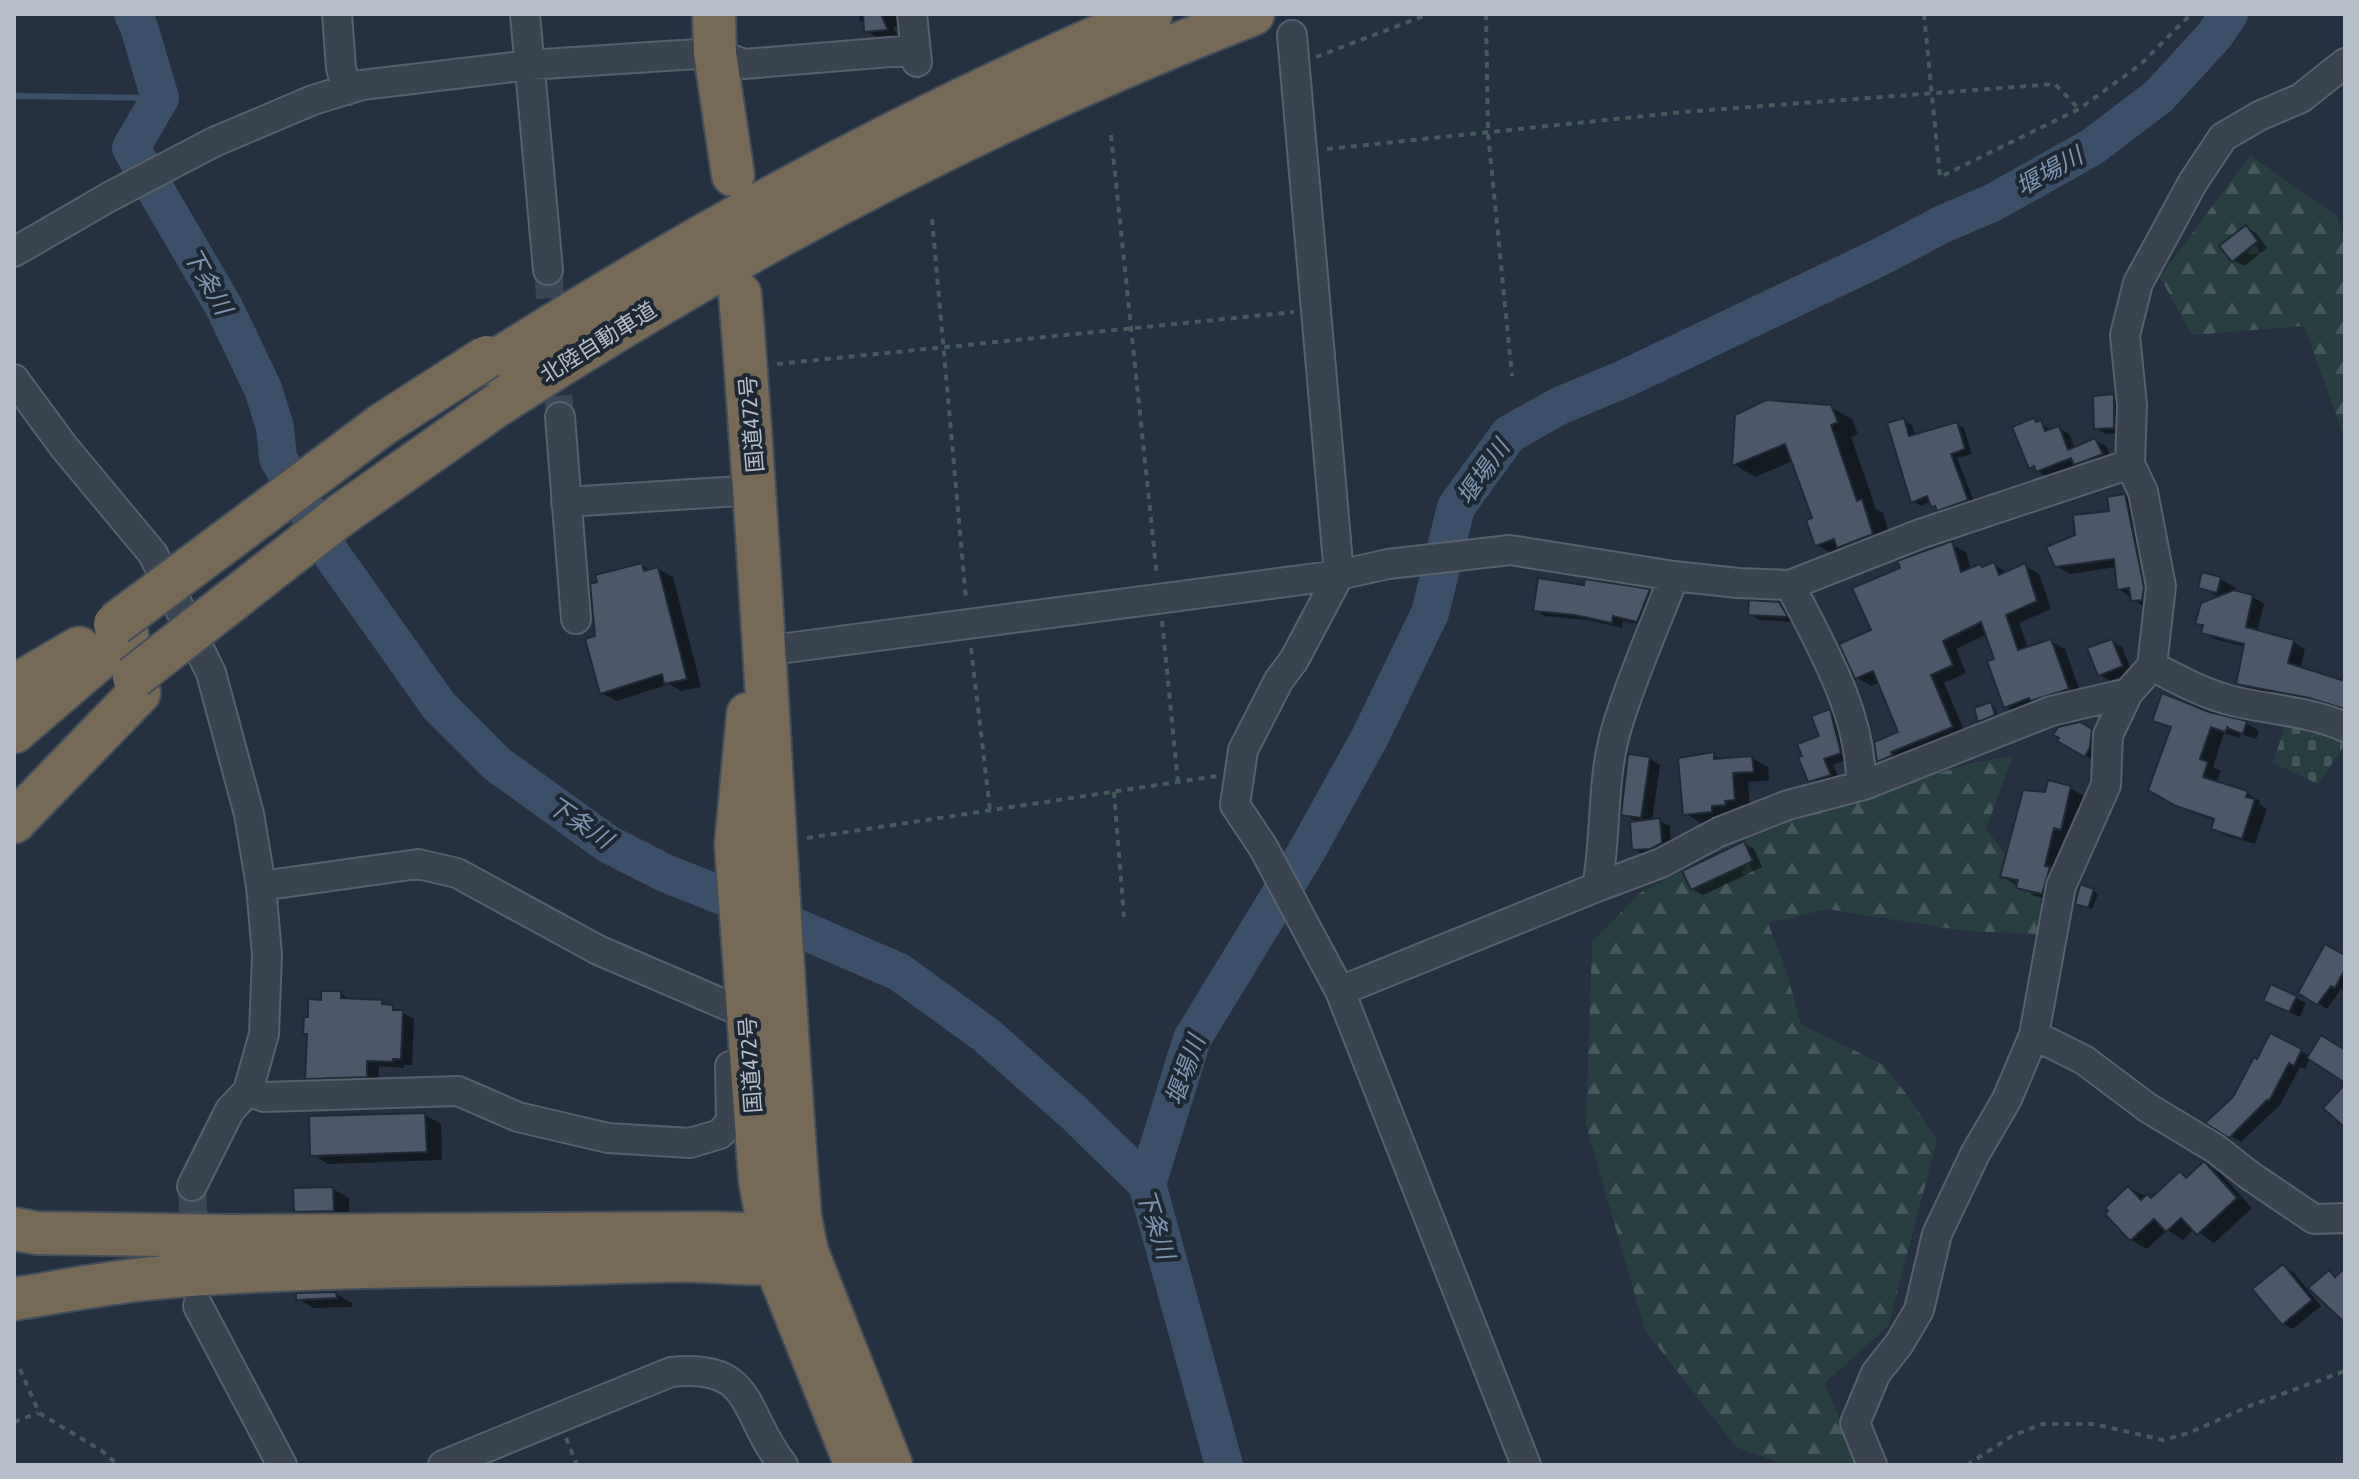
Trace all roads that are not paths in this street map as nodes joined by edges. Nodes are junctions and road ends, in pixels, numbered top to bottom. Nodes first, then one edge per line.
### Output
1 (337, 14) edge
2 (525, 14) edge
3 (912, 14) edge
4 (1151, 14) edge
5 (1253, 14) edge
6 (715, 34) edge
7 (1292, 35) dead end
8 (2345, 63) edge
9 (529, 65) junction
10 (347, 90) junction
11 (733, 175) dead end
12 (14, 252) edge
13 (548, 270) tunnel mouth
14 (740, 294) dead end
15 (14, 379) edge
16 (560, 417) tunnel mouth
17 (2130, 464) junction
18 (756, 490) junction
19 (566, 502) junction
20 (1339, 575) junction
21 (1674, 576) junction
22 (1790, 585) junction
23 (576, 619) dead end
24 (121, 630) junction
25 (764, 651) junction
26 (2152, 666) junction
27 (137, 685) junction
28 (14, 686) edge
29 (2128, 693) junction
30 (2345, 727) edge
31 (14, 732) edge
32 (14, 783) edge
33 (1861, 786) junction
34 (14, 822) edge
35 (764, 852) junction
36 (261, 886) junction
37 (1597, 887) junction
38 (1340, 991) junction
39 (746, 998) junction
40 (2034, 1035) junction
41 (750, 1065) junction
42 (248, 1091) junction
43 (192, 1186) tunnel mouth
44 (2345, 1218) edge
45 (14, 1229) edge
46 (232, 1236) junction
47 (784, 1252) junction
48 (14, 1257) edge
49 (162, 1277) junction
50 (14, 1283) edge
51 (14, 1299) edge
52 (198, 1306) dead end
53 (879, 1464) edge
54 (282, 1465) edge
55 (443, 1465) edge
56 (783, 1465) edge
57 (1526, 1465) edge
58 (1872, 1465) edge

1 - 10 street
2 - 9 street
3 - 6 street
4 - 24 highway, 北陸自動車道
5 - 27 highway, 北陸自動車道, bridge
6 - 9 street
6 - 11 highway
7 - 20 street
8 - 17 street
9 - 10 street
9 - 13 street
10 - 12 street
14 - 18 highway, 国道472号
15 - 36 street
16 - 19 street
17 - 22 street
17 - 26 street
18 - 19 street
18 - 25 highway, 国道472号
19 - 23 street
20 - 21 street
20 - 25 street
20 - 38 street
21 - 22 street
21 - 37 street
22 - 33 street
24 - 28 highway
24 - 31 highway, 北陸自動車道
25 - 35 highway, 国道472号
26 - 29 street
26 - 30 street
27 - 32 highway, 北陸自動車道
27 - 34 highway
29 - 33 street
29 - 40 street
33 - 37 street
35 - 39 highway, 国道472号
35 - 47 highway, 国道472号
36 - 39 street
36 - 42 street
37 - 38 street
38 - 57 street
39 - 41 highway, 国道472号
40 - 44 street
40 - 58 street
41 - 42 street
41 - 47 highway, 国道472号
42 - 43 street
45 - 46 highway
46 - 47 highway
46 - 48 highway
47 - 49 highway
47 - 53 highway, 国道472号
49 - 50 highway
49 - 51 highway
52 - 54 street
55 - 56 street

